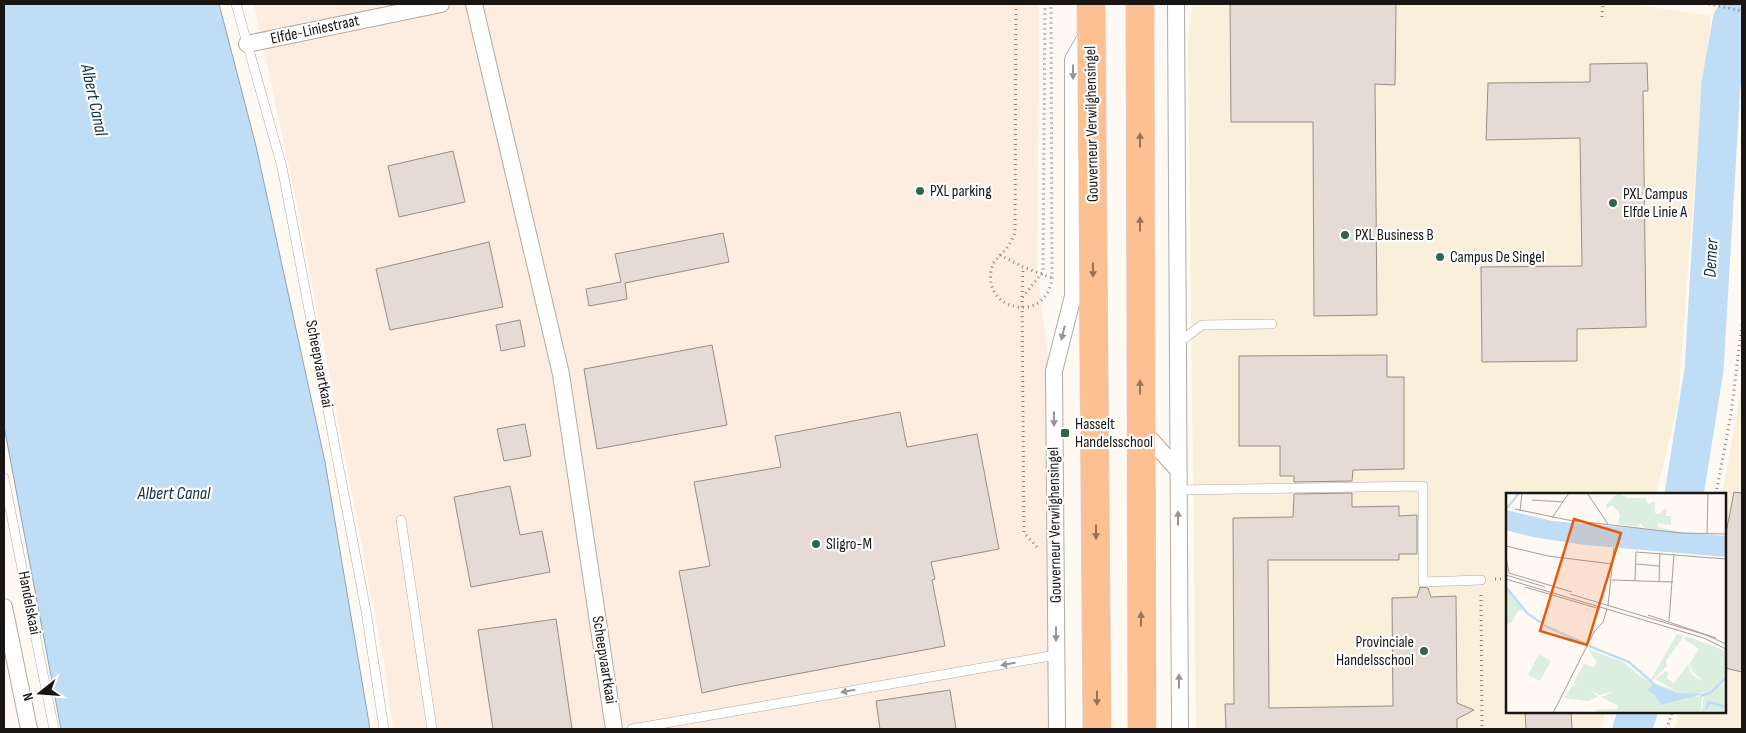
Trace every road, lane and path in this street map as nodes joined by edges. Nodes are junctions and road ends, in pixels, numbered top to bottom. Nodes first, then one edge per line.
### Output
1 (236, 4) edge
2 (441, 4) edge
3 (474, 4) edge
4 (1016, 4) edge
5 (1045, 4) edge
6 (1050, 4) edge
7 (1140, 4) edge
8 (1176, 4) edge
9 (1603, 4) edge
10 (1709, 4) edge
11 (1742, 10) edge
12 (1091, 16) edge
13 (1602, 17) dead end
14 (247, 44) junction
15 (1000, 255) junction
16 (1023, 267) junction
17 (1052, 278) junction
18 (1022, 298) junction
19 (1272, 324) dead end
20 (1742, 324) edge
21 (1178, 343) junction
22 (1140, 428) junction
23 (1178, 470) junction
24 (4, 478) edge
25 (1178, 490) junction
26 (1716, 493) edge
27 (401, 520) dead end
28 (1056, 568) junction
29 (1506, 579) edge
30 (1481, 580) junction
31 (4, 607) edge
32 (1056, 655) junction
33 (1672, 713) edge
34 (29, 729) edge
35 (54, 729) edge
36 (384, 729) edge
37 (432, 729) edge
38 (614, 729) edge
39 (632, 729) edge
40 (1057, 729) edge
41 (1097, 729) edge
42 (1142, 729) edge
43 (1180, 729) edge
44 (1482, 729) edge
45 (1667, 729) edge

1 - 14 lane, Scheepvaartkaai
2 - 14 street, Elfde-Liniestraat
3 - 38 street, Scheepvaartkaai
4 - 15 path, bridge
5 - 18 path
6 - 17 path, bridge
22 -> 7 highway
8 - 21 street
9 - 13 path
10 - 11 path
12 -> 28 street, Gouverneur Verwilghensingel
12 -> 41 highway, Gouverneur Verwilghensingel
14 - 36 lane, Scheepvaartkaai
15 - 16 path
15 - 17 path, bridge
16 - 17 path
16 - 18 path
18 - 28 path
19 - 21 lane
20 - 26 path
21 - 23 street
22 - 23 street
42 -> 22 highway
23 - 25 street
24 - 35 lane, Handelskaai
25 - 30 lane
43 -> 25 street
27 - 37 lane
28 -> 32 street, Gouverneur Verwilghensingel
29 - 30 path
30 - 44 path
31 - 34 street, Handelskaai
32 -> 39 lane
32 - 40 street, Gouverneur Verwilghensingel
33 - 45 path

